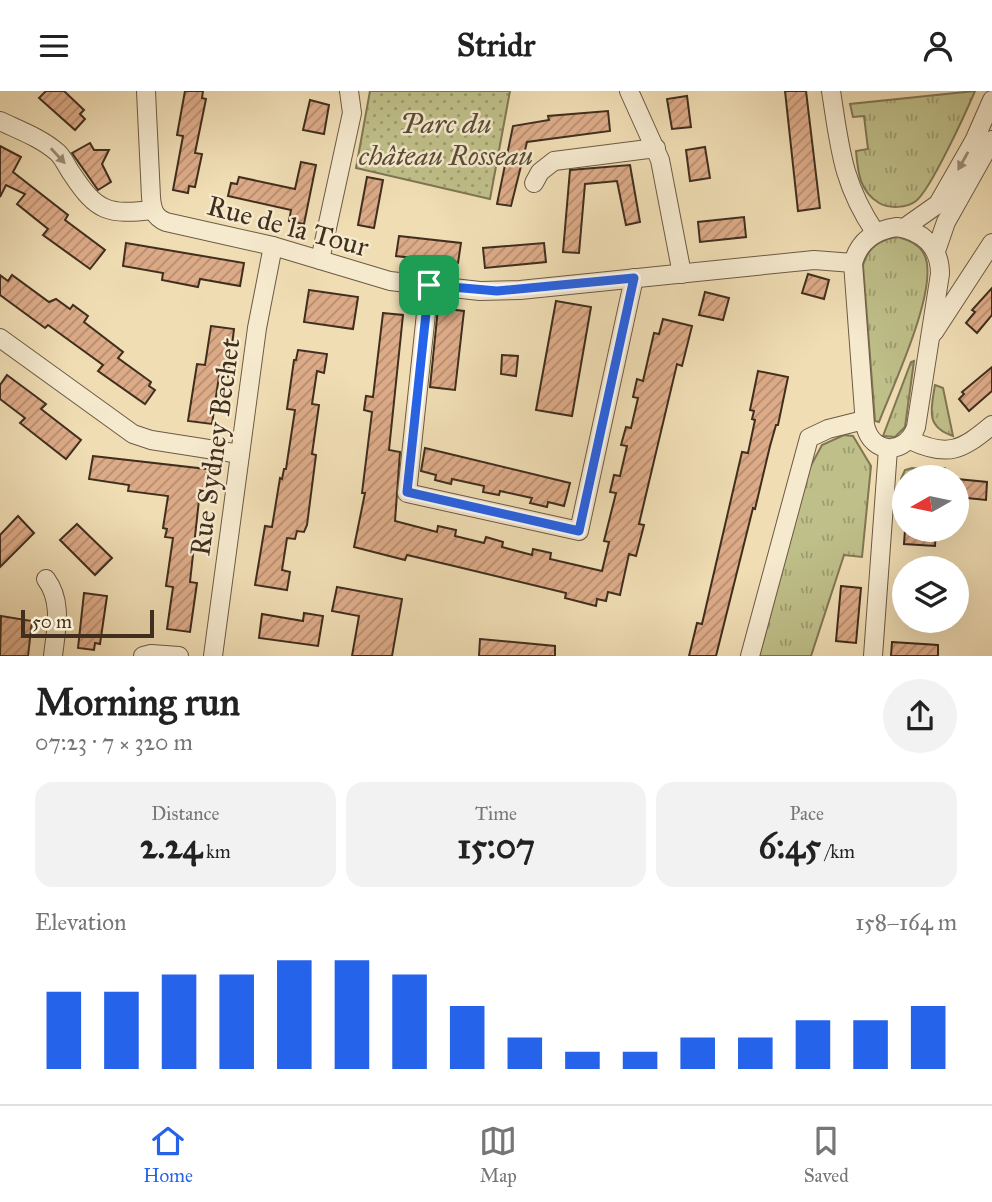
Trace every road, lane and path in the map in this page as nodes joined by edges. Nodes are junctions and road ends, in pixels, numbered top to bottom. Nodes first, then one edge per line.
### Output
1 (146, 91) edge
2 (349, 91) edge
3 (629, 91) edge
4 (831, 91) edge
5 (992, 100) edge
6 (0, 121) edge
7 (992, 140) edge
8 (656, 148) junction
9 (534, 183) dead end
10 (153, 210) junction
11 (904, 228) junction
12 (875, 232) junction
13 (992, 243) edge
14 (273, 246) junction
15 (936, 251) junction
16 (320, 260) junction
17 (853, 263) junction
18 (682, 274) junction
19 (634, 278) junction
20 (429, 285) junction
21 (0, 338) edge
22 (930, 338) junction
23 (864, 420) junction
24 (992, 425) edge
25 (910, 440) junction
26 (888, 449) junction
27 (240, 454) junction
28 (46, 579) dead end
29 (53, 656) edge
30 (143, 656) edge
31 (178, 656) edge
32 (213, 656) edge
33 (750, 656) edge
34 (873, 656) edge

1 - 10 street
2 - 16 street
3 - 8 street
4 - 12 street
5 -> 11 street
6 -> 10 street, Rue de la Tour
7 - 15 street
8 - 9 street
8 - 18 street
10 - 14 street, Rue de la Tour
11 - 12 street
11 - 15 street
12 - 17 street
13 - 22 street
14 - 16 street, Rue de la Tour
14 - 27 street, Rue Sydney Bechet
15 - 22 street
16 - 20 street, Rue de la Tour
17 - 18 street, Rue de la Tour
17 - 23 street
18 - 19 street, Rue de la Tour
19 - 20 street, Rue de la Tour
19 - 20 street
21 - 27 street
22 - 25 street
23 - 26 street
23 - 33 street
24 - 25 street
25 - 26 street
26 - 34 street
27 - 32 street, Rue Sydney Bechet
28 - 29 street
30 - 31 street

